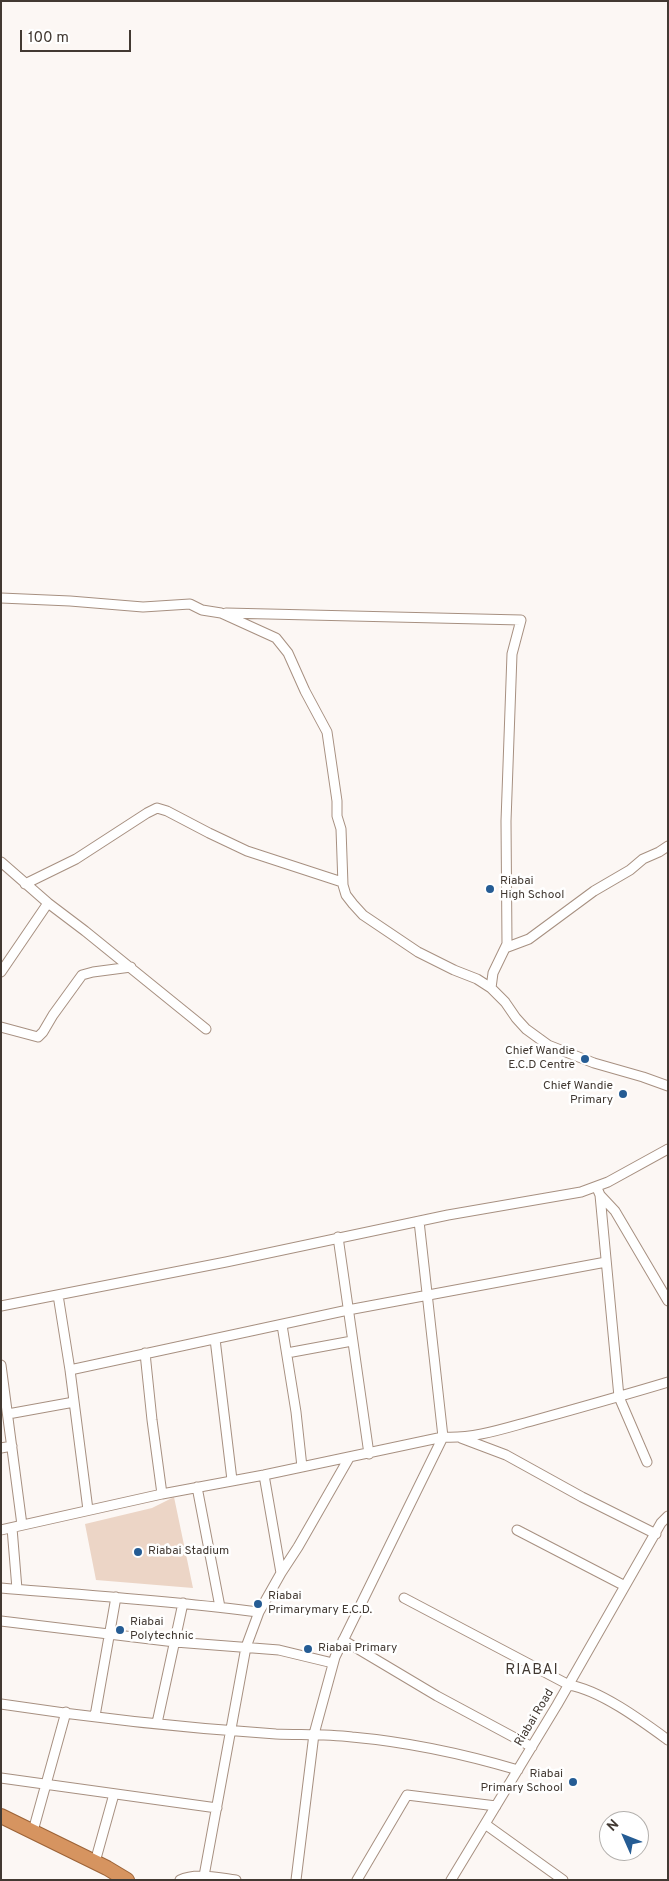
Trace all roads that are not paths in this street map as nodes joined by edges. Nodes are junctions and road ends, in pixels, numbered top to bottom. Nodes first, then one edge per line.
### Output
1 (1, 598) edge
2 (221, 613) junction
3 (668, 846) edge
4 (2, 864) edge
5 (342, 882) junction
6 (25, 884) junction
7 (48, 903) junction
8 (505, 948) junction
9 (130, 967) junction
10 (1, 972) edge
11 (491, 988) junction
12 (1, 1027) edge
13 (206, 1029) dead end
14 (668, 1086) edge
15 (668, 1149) edge
16 (598, 1191) junction
17 (419, 1221) junction
18 (338, 1237) junction
19 (606, 1262) junction
20 (58, 1295) junction
21 (428, 1295) junction
22 (668, 1301) edge
23 (1, 1306) edge
24 (348, 1310) junction
25 (282, 1325) junction
26 (215, 1339) junction
27 (352, 1341) junction
28 (287, 1353) junction
29 (145, 1354) junction
30 (1, 1365) edge
31 (70, 1370) junction
32 (668, 1382) edge
33 (620, 1397) junction
34 (74, 1402) junction
35 (8, 1414) junction
36 (443, 1438) junction
37 (461, 1438) junction
38 (12, 1446) junction
39 (1, 1448) edge
40 (369, 1454) junction
41 (349, 1458) junction
42 (647, 1462) dead end
43 (302, 1467) junction
44 (264, 1475) junction
45 (232, 1480) junction
46 (197, 1487) junction
47 (162, 1494) junction
48 (88, 1510) junction
49 (668, 1516) edge
50 (22, 1525) junction
51 (12, 1528) junction
52 (1, 1530) edge
53 (517, 1530) dead end
54 (656, 1534) junction
55 (281, 1572) junction
56 (625, 1586) junction
57 (1, 1588) edge
58 (16, 1589) junction
59 (116, 1598) junction
60 (404, 1598) dead end
61 (183, 1603) junction
62 (220, 1607) junction
63 (259, 1612) junction
64 (1, 1620) edge
65 (110, 1634) junction
66 (343, 1640) junction
67 (175, 1642) junction
68 (246, 1646) junction
69 (333, 1663) junction
70 (569, 1685) junction
71 (1, 1704) edge
72 (66, 1712) junction
73 (94, 1716) junction
74 (157, 1723) junction
75 (231, 1730) junction
76 (314, 1734) junction
77 (668, 1740) edge
78 (532, 1747) junction
79 (518, 1770) junction
80 (1, 1778) edge
81 (47, 1784) junction
82 (114, 1794) junction
83 (496, 1806) junction
84 (217, 1808) junction
85 (1, 1816) edge
86 (485, 1824) junction
87 (33, 1831) junction
88 (95, 1862) junction
89 (204, 1876) junction
90 (126, 1880) edge
91 (180, 1880) edge
92 (236, 1880) edge
93 (296, 1880) edge
94 (357, 1880) edge
95 (451, 1880) edge
96 (564, 1880) edge

1 - 2 street
2 - 5 street
2 - 8 street
3 - 8 street
4 - 6 street
5 - 6 street
5 - 11 street
6 - 7 street
7 - 9 street
7 - 10 street
8 - 11 street
9 - 12 street
9 - 13 street
11 - 14 street
15 - 16 street
16 - 17 street
16 - 19 street
16 - 22 street
17 - 18 street
17 - 21 street
18 - 20 street
18 - 24 street
19 - 21 street
19 - 33 street
20 - 23 street
20 - 31 street
21 - 24 street
21 - 36 street
24 - 25 street
24 - 27 street
25 - 26 street
25 - 28 street
26 - 29 street
26 - 45 street
27 - 28 street
27 - 40 street
28 - 43 street
29 - 31 street
29 - 47 street
30 - 35 street
31 - 34 street
32 - 33 street
33 - 37 street
33 - 42 street
34 - 35 street
34 - 48 street
35 - 38 street
36 - 37 street
36 - 40 street
36 - 66 street
37 - 54 street
38 - 39 street
38 - 50 street
40 - 41 street
41 - 43 street
41 - 55 street
43 - 44 street
44 - 45 street
44 - 55 street
45 - 46 street
46 - 47 street
46 - 62 street
47 - 48 street
48 - 50 street
49 - 54 street, Riabai Road
50 - 51 street
51 - 52 street
51 - 58 street
53 - 56 street
54 - 56 street, Riabai Road
55 - 63 street
56 - 70 street, Riabai Road
57 - 58 street
58 - 59 street
59 - 61 street
59 - 65 street
60 - 70 street
61 - 62 street
61 - 67 street
62 - 63 street
63 - 68 street
64 - 65 street
65 - 67 street
65 - 73 street
66 - 69 street
66 - 78 street
67 - 68 street
67 - 74 street
68 - 69 street
68 - 75 street
69 - 76 street
70 - 77 street
70 - 78 street, Riabai Road
71 - 72 street
72 - 73 street
72 - 81 street
73 - 74 street
74 - 75 street
75 - 76 street
75 - 84 street
76 - 79 street
76 - 93 street
78 - 79 street, Riabai Road
79 - 83 street, Riabai Road
80 - 81 street
81 - 82 street
81 - 87 street
82 - 84 street
82 - 88 street
83 - 86 street, Riabai Road
83 - 94 street
84 - 89 street
85 - 87 highway
86 - 95 street, Riabai Road
86 - 96 street
87 - 88 highway
88 - 90 highway
89 - 91 street
89 - 92 street

